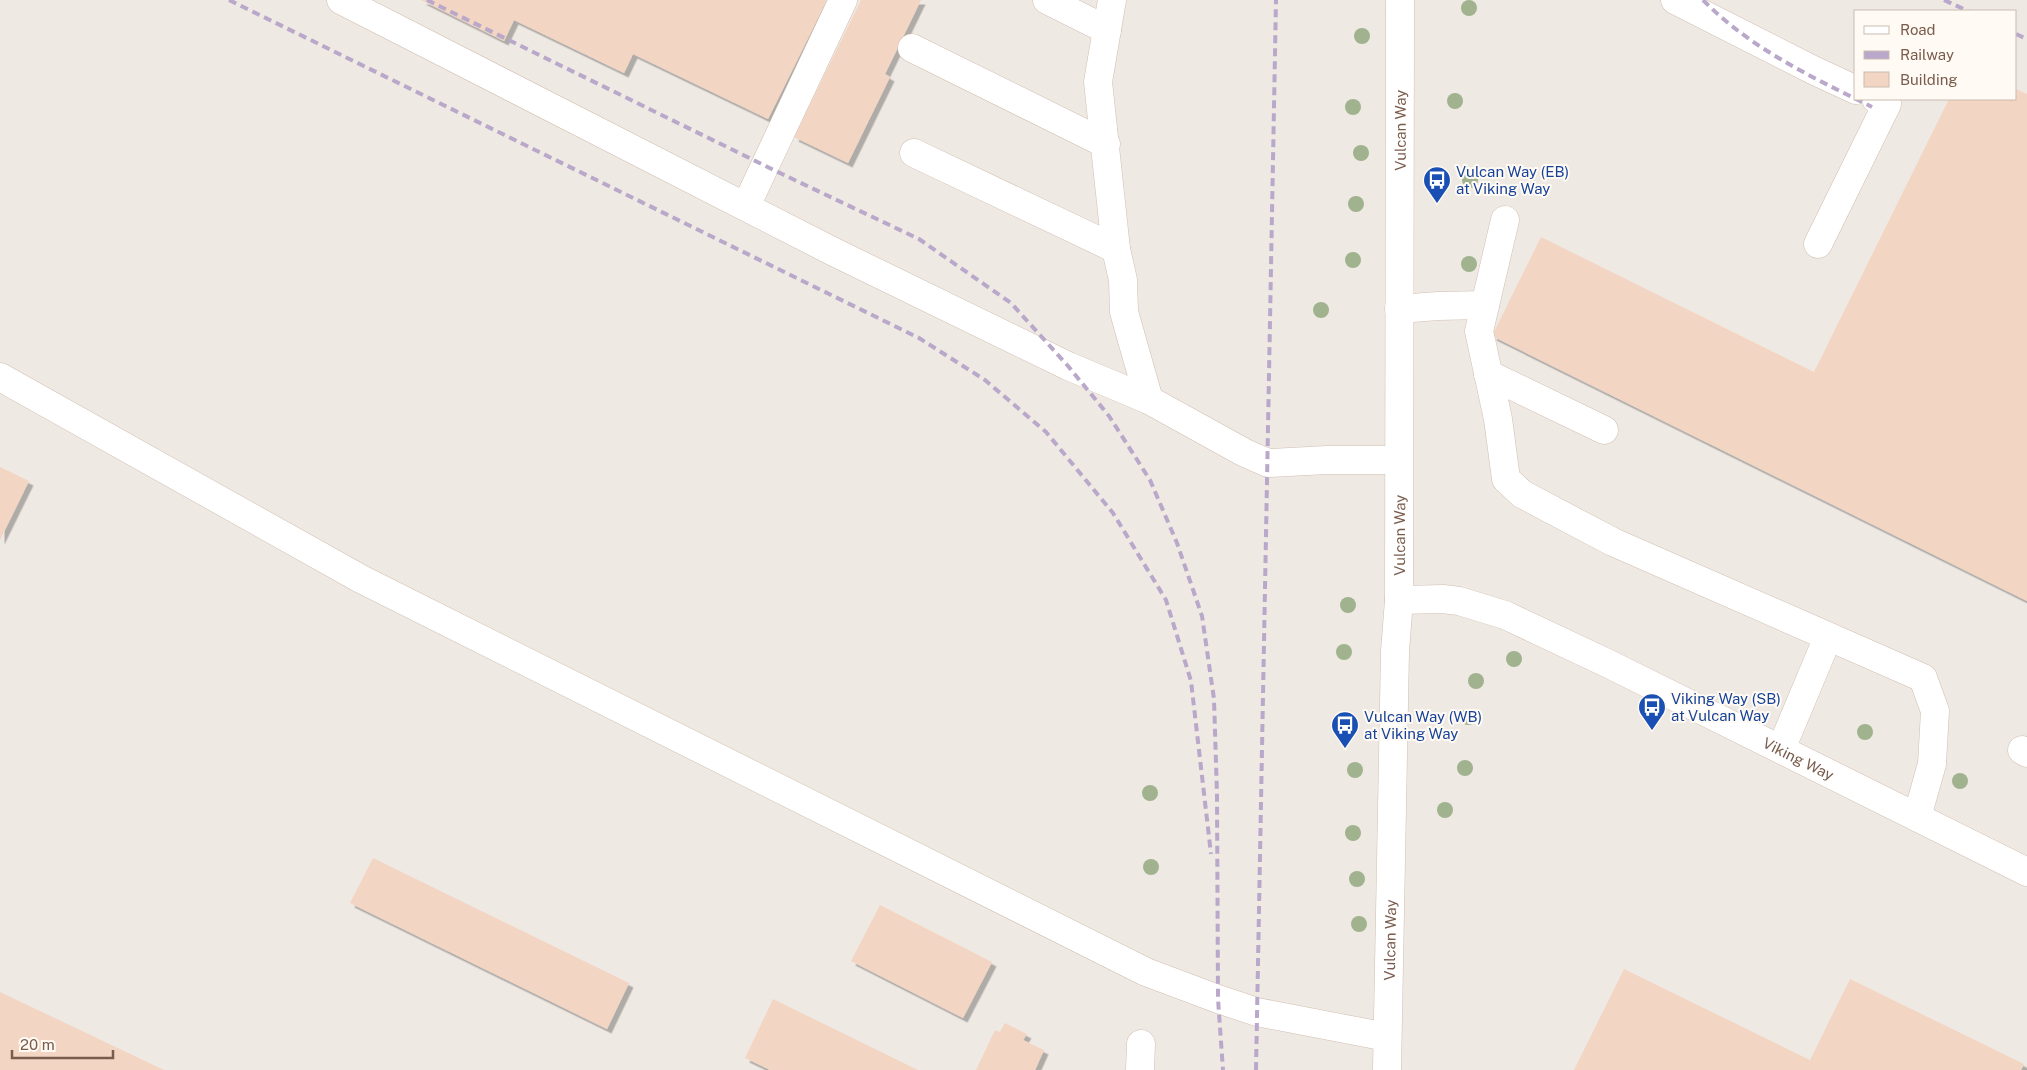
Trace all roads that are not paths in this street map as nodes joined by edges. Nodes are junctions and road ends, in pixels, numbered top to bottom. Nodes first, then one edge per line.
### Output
1 (342, 0) edge
2 (843, 0) edge
3 (1047, 0) edge
4 (1112, 0) edge
5 (1400, 0) edge
6 (1675, 0) edge
7 (1107, 30) junction
8 (912, 48) dead end
9 (1854, 89) edge
10 (1878, 100) edge
11 (1106, 144) junction
12 (914, 153) dead end
13 (746, 206) junction
14 (1505, 220) dead end
15 (1818, 244) dead end
16 (1116, 249) junction
17 (1485, 306) junction
18 (1399, 309) junction
19 (1488, 374) junction
20 (0, 377) edge
21 (1150, 400) junction
22 (1604, 430) dead end
23 (1398, 460) junction
24 (1399, 600) junction
25 (1828, 637) junction
26 (1781, 749) junction
27 (1917, 817) junction
28 (2027, 872) edge
29 (1387, 1037) junction
30 (1386, 1070) edge

1 - 13 street
2 - 13 street
3 - 7 street
4 - 7 street
5 - 18 street, Vulcan Way
6 - 9 street
7 - 11 street
8 - 11 street
10 - 15 street
11 - 16 street
12 - 16 street
13 - 21 street
14 - 17 street
16 - 21 street
17 - 18 street
17 - 19 street
18 - 23 street, Vulcan Way
19 - 22 street
19 - 25 street
20 - 29 street
21 - 23 street
23 - 24 street, Vulcan Way
24 - 26 street, Viking Way
24 - 29 street, Vulcan Way
25 - 26 street
25 - 27 street
26 - 27 street, Viking Way
27 - 28 street, Viking Way
29 - 30 street, Vulcan Way

